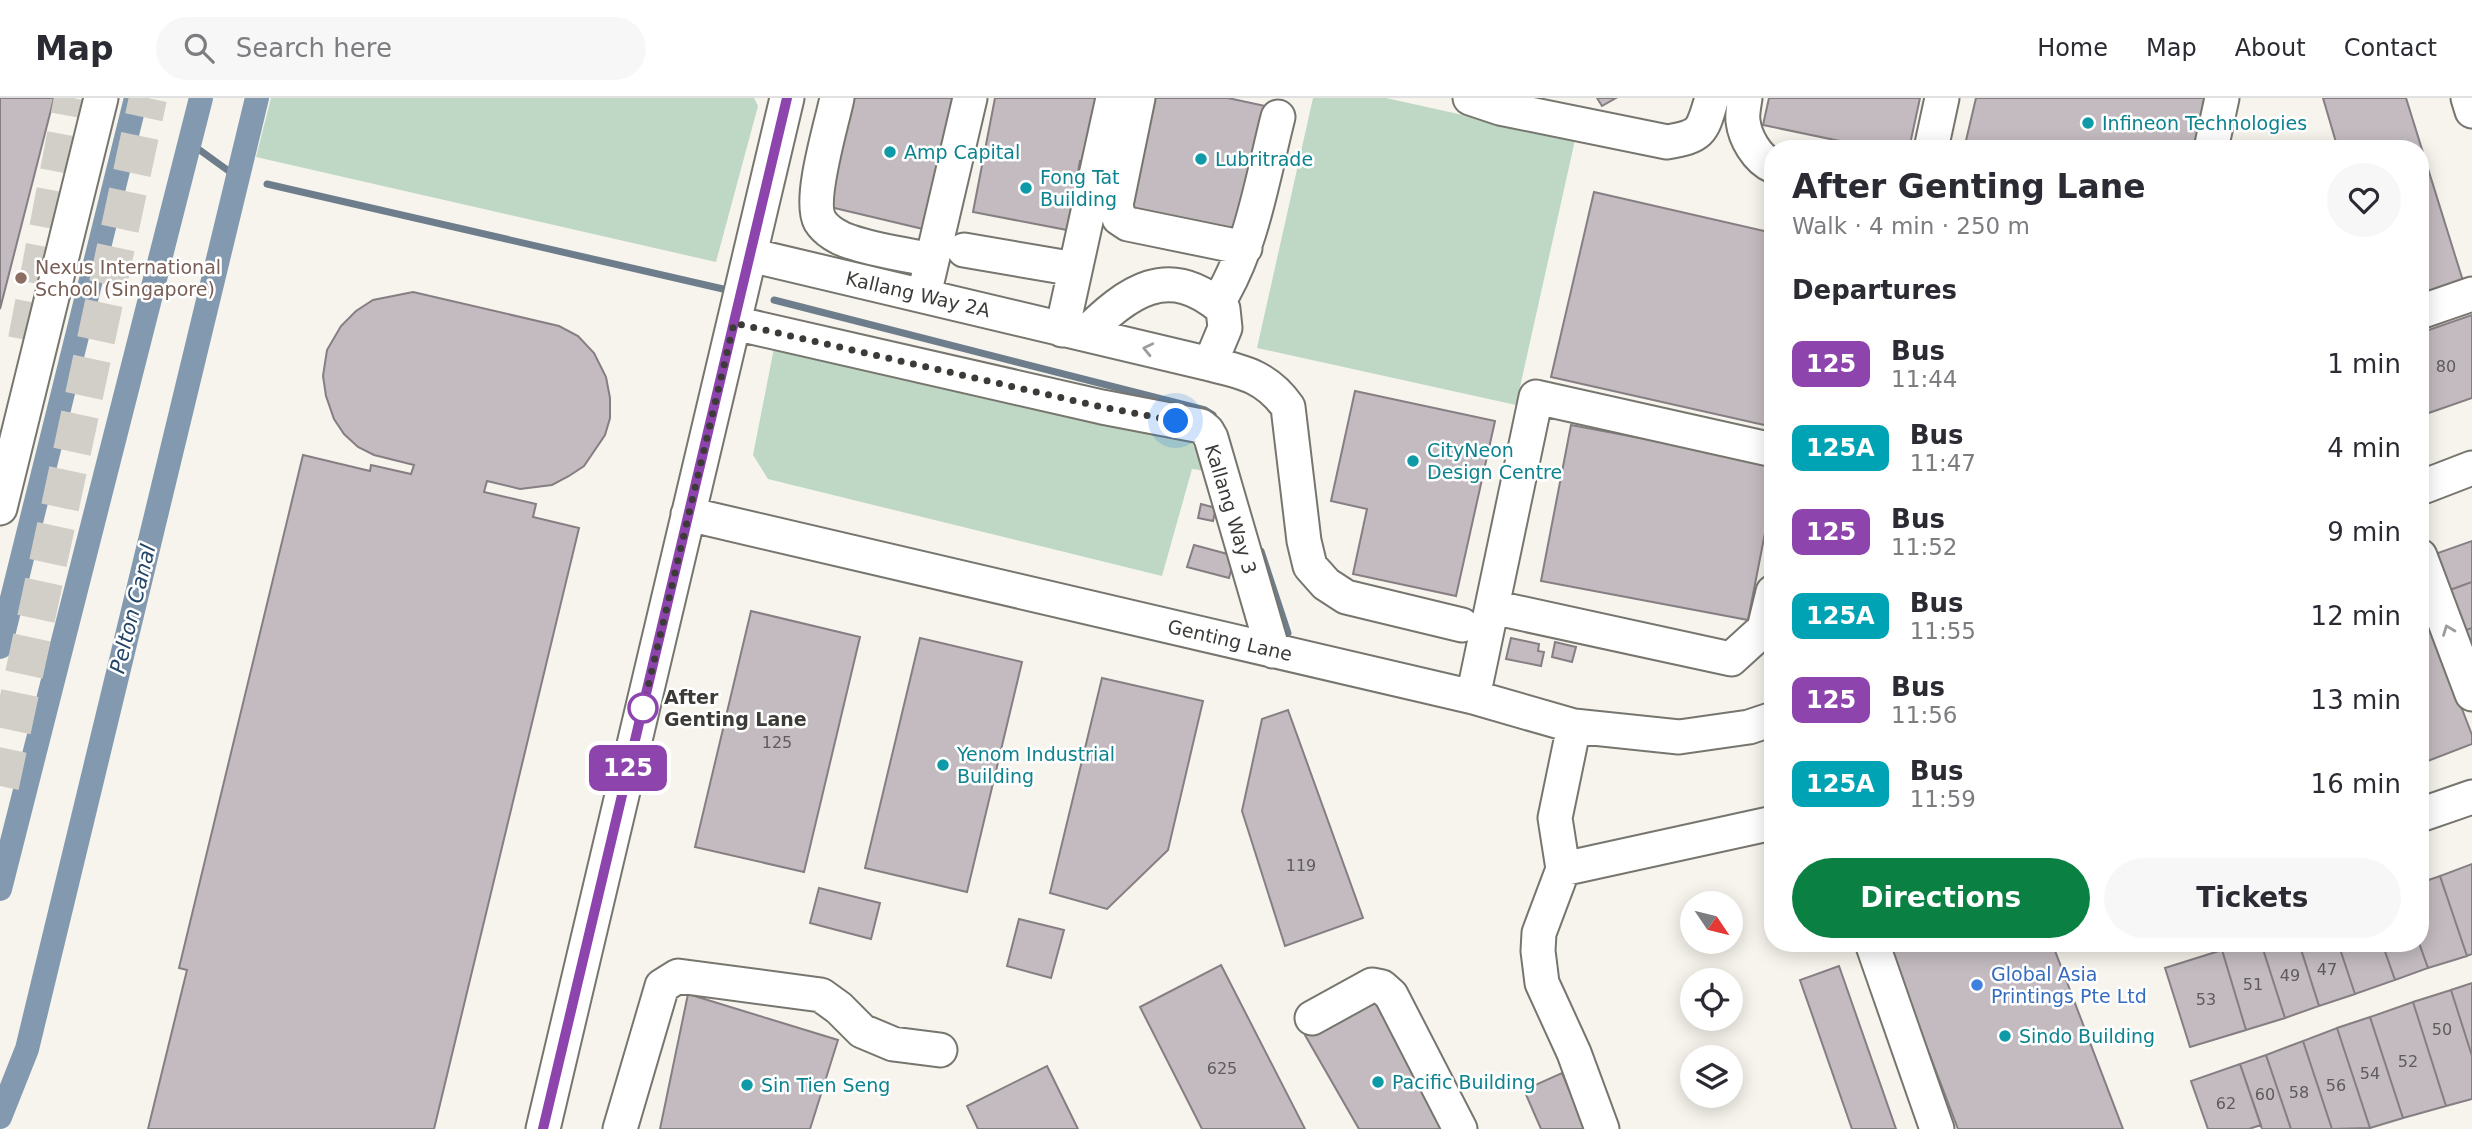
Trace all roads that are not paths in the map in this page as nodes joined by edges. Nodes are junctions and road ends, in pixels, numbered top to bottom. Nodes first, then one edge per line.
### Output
1 (101, 98) edge
2 (787, 98) edge
3 (837, 98) edge
4 (970, 98) edge
5 (1113, 98) edge
6 (1138, 98) edge
7 (1470, 98) edge
8 (1712, 98) edge
9 (1745, 98) edge
10 (1942, 98) edge
11 (2222, 98) edge
12 (2468, 98) edge
13 (2472, 111) edge
14 (1278, 117) dead end
15 (1933, 140) edge
16 (2213, 140) edge
17 (1764, 160) edge
18 (1245, 248) junction
19 (964, 250) dead end
20 (931, 260) junction
21 (748, 265) junction
22 (1075, 269) junction
23 (924, 294) junction
24 (2472, 294) edge
25 (1217, 304) junction
26 (2429, 309) edge
27 (736, 315) junction
28 (1074, 332) junction
29 (1210, 364) junction
30 (1764, 448) edge
31 (2472, 468) edge
32 (2429, 485) edge
33 (0, 508) edge
34 (688, 514) junction
35 (2429, 580) edge
36 (1492, 607) junction
37 (1462, 625) dead end
38 (1764, 629) edge
39 (1273, 651) junction
40 (2472, 694) edge
41 (1473, 697) junction
42 (1764, 722) edge
43 (1574, 726) junction
44 (2472, 797) edge
45 (2429, 812) edge
46 (1764, 825) edge
47 (1563, 869) junction
48 (1875, 952) edge
49 (1312, 1018) dead end
50 (940, 1050) dead end
51 (542, 1129) edge
52 (620, 1129) edge
53 (1460, 1129) edge
54 (1602, 1129) edge
55 (1937, 1129) edge

1 - 33 street
2 - 21 street
3 - 20 street
4 - 20 street
5 - 22 street
6 - 18 street
7 - 8 street
9 - 17 street
10 - 15 street
11 - 16 street
12 - 13 street
14 - 18 street
18 - 25 street
19 - 22 street
20 - 23 street
21 - 23 street, Kallang Way 2A
21 - 27 street
22 - 28 street
23 - 28 street, Kallang Way 2A
24 - 26 street
25 - 28 street
25 - 29 street
27 - 34 street
27 - 39 street, Kallang Way 3
29 -> 28 street, Kallang Way 2A
29 - 37 street, Kallang Way 2A
30 - 36 street
31 - 32 street
34 - 39 street, Genting Lane
34 - 51 street
40 -> 35 street
36 - 38 street
36 - 41 street
39 - 41 street, Genting Lane
41 - 43 street, Genting Lane
42 - 43 street, Genting Lane
43 - 47 street
44 - 45 street
46 - 47 street
47 - 54 street
48 - 55 street
49 - 53 street
50 - 52 street

